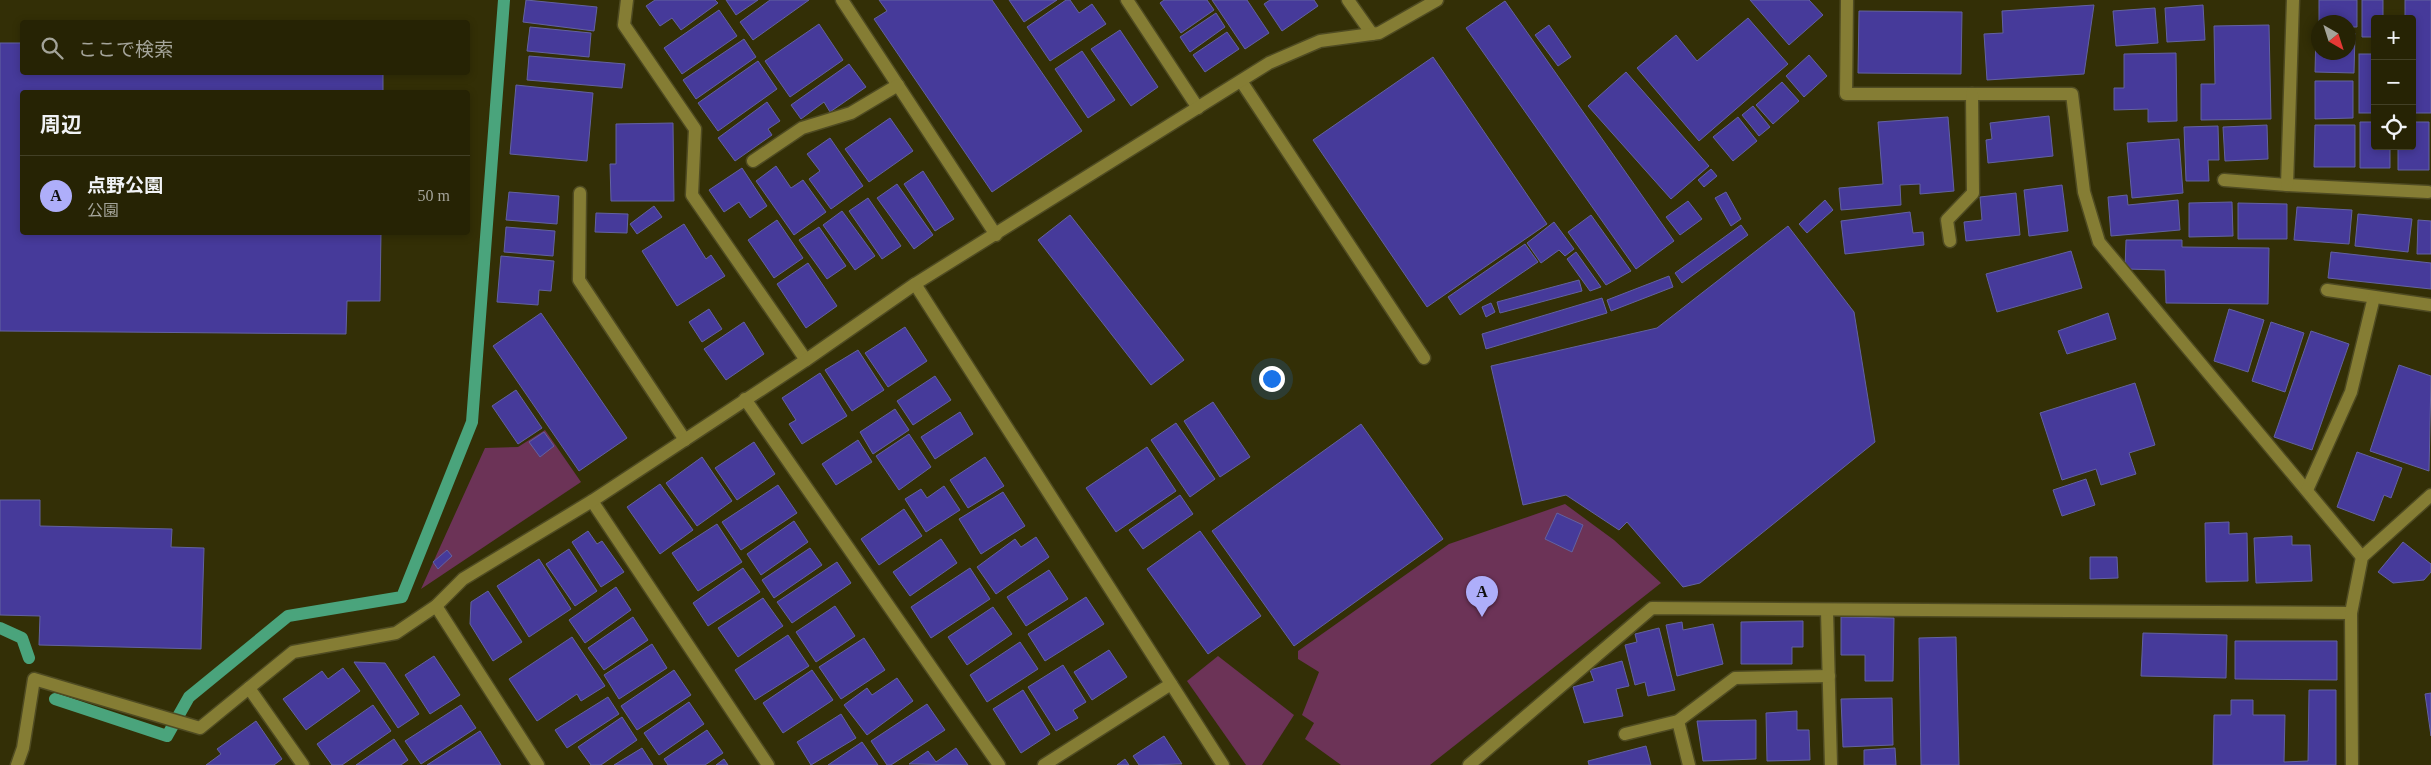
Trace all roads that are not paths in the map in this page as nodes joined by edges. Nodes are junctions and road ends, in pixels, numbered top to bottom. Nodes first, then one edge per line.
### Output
1 (627, 0) edge
2 (842, 0) edge
3 (1127, 0) edge
4 (1348, 0) edge
5 (1436, 0) edge
6 (1847, 0) edge
7 (2293, 0) edge
8 (1372, 34) junction
9 (1241, 81) junction
10 (898, 85) junction
11 (1972, 94) junction
12 (1198, 108) junction
13 (753, 161) dead end
14 (2224, 180) dead end
15 (2286, 186) junction
16 (2428, 192) dead end
17 (580, 193) dead end
18 (996, 235) junction
19 (1950, 241) dead end
20 (915, 284) junction
21 (2327, 290) dead end
22 (2374, 297) junction
23 (2431, 305) edge
24 (1424, 358) dead end
25 (806, 360) junction
26 (745, 399) junction
27 (685, 440) junction
28 (2307, 490) junction
29 (2431, 495) edge
30 (592, 501) junction
31 (2362, 557) junction
32 (436, 606) junction
33 (1827, 611) junction
34 (2351, 613) junction
35 (1829, 676) junction
36 (1171, 684) junction
37 (249, 688) junction
38 (1678, 721) junction
39 (1625, 734) dead end
40 (17, 765) edge
41 (302, 765) edge
42 (538, 765) edge
43 (768, 765) edge
44 (999, 765) edge
45 (1044, 765) edge
46 (1222, 765) edge
47 (1469, 765) edge
48 (1689, 765) edge
49 (1831, 765) edge
50 (2352, 765) edge

1 - 25 street
2 - 10 street
3 - 12 street
4 - 8 street
5 - 8 street
6 - 11 street
7 - 15 street
8 - 9 street
9 - 12 street
9 - 24 street
10 - 13 street
10 - 18 street
11 - 19 street
11 - 28 street
12 - 18 street
14 - 15 street
15 - 16 street
17 - 27 street
18 - 20 street
20 - 25 street
20 - 36 street
21 - 22 street
22 - 23 street
22 - 28 street
25 - 26 street
26 - 27 street
26 - 44 street
27 - 30 street
28 - 31 street
29 - 31 street
30 - 32 street
30 - 43 street
31 - 34 street
32 - 37 street
32 - 42 street
33 - 34 street
33 - 35 street
33 - 47 street
34 - 50 street
35 - 38 street
35 - 49 street
36 - 45 street
36 - 46 street
37 - 40 street
37 - 41 street
38 - 39 street
38 - 48 street

